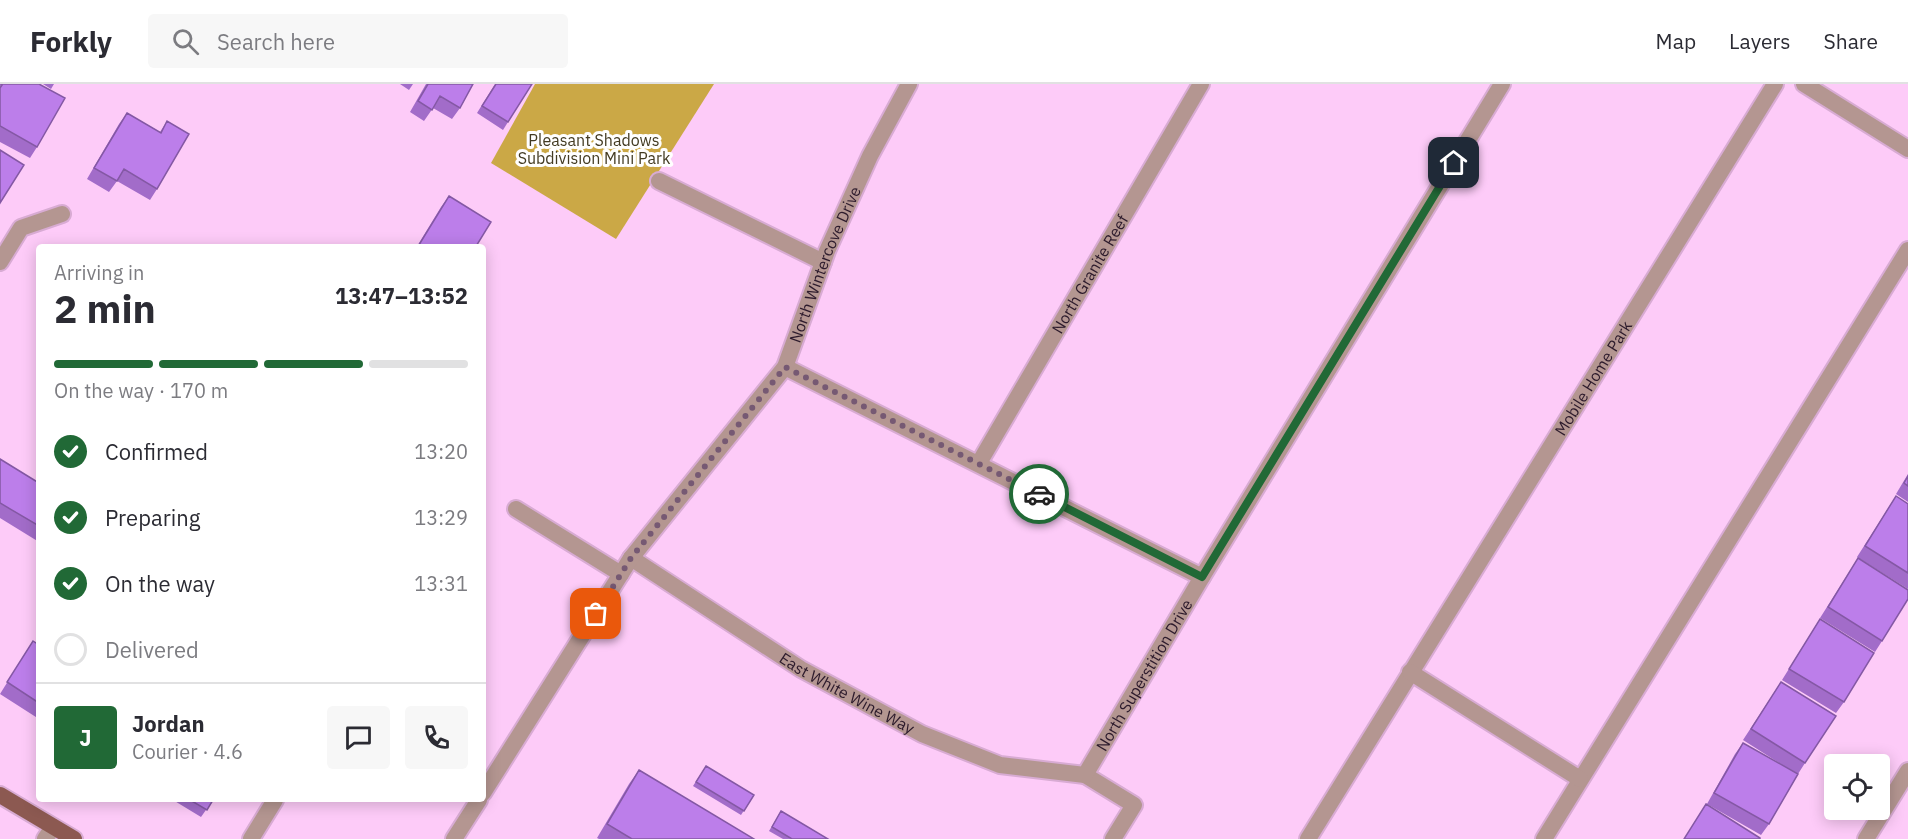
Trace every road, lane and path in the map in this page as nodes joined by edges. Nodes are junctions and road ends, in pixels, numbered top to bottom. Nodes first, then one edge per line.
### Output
1 (909, 84) edge
2 (1201, 84) edge
3 (1502, 84) edge
4 (1775, 84) edge
5 (1804, 84) edge
6 (1908, 149) edge
7 (659, 181) dead end
8 (62, 214) dead end
9 (1908, 250) edge
10 (0, 262) edge
11 (823, 262) junction
12 (785, 367) junction
13 (979, 463) junction
14 (516, 509) dead end
15 (631, 558) junction
16 (621, 574) junction
17 (1202, 577) junction
18 (1410, 672) junction
19 (1908, 771) edge
20 (1085, 776) junction
21 (1580, 779) junction
22 (486, 788) edge
23 (0, 795) edge
24 (274, 802) edge
25 (478, 802) edge
26 (49, 833) edge
27 (74, 839) edge
28 (251, 839) edge
29 (454, 839) edge
30 (1113, 839) edge
31 (1308, 839) edge
32 (1544, 839) edge
33 (1866, 839) edge

1 - 11 street, North Wintercove Drive
2 - 13 street, North Granite Reef
3 - 17 street, North Superstition Drive
4 - 18 street, Mobile Home Park
5 - 6 street
7 - 11 street
8 - 10 street
9 - 21 street
11 - 12 street, North Wintercove Drive
12 - 13 street
12 - 15 street, North Wintercove Drive
13 - 17 street
14 - 16 street
15 - 16 street, North Wintercove Drive
15 - 20 street, East White Wine Way
16 - 22 street, North Wintercove Drive
17 - 20 street, North Superstition Drive
18 - 21 street
18 - 31 street, Mobile Home Park
19 - 33 street
20 - 30 street
21 - 32 street
23 - 26 main road
24 - 28 street
25 - 29 street
26 - 27 main road

